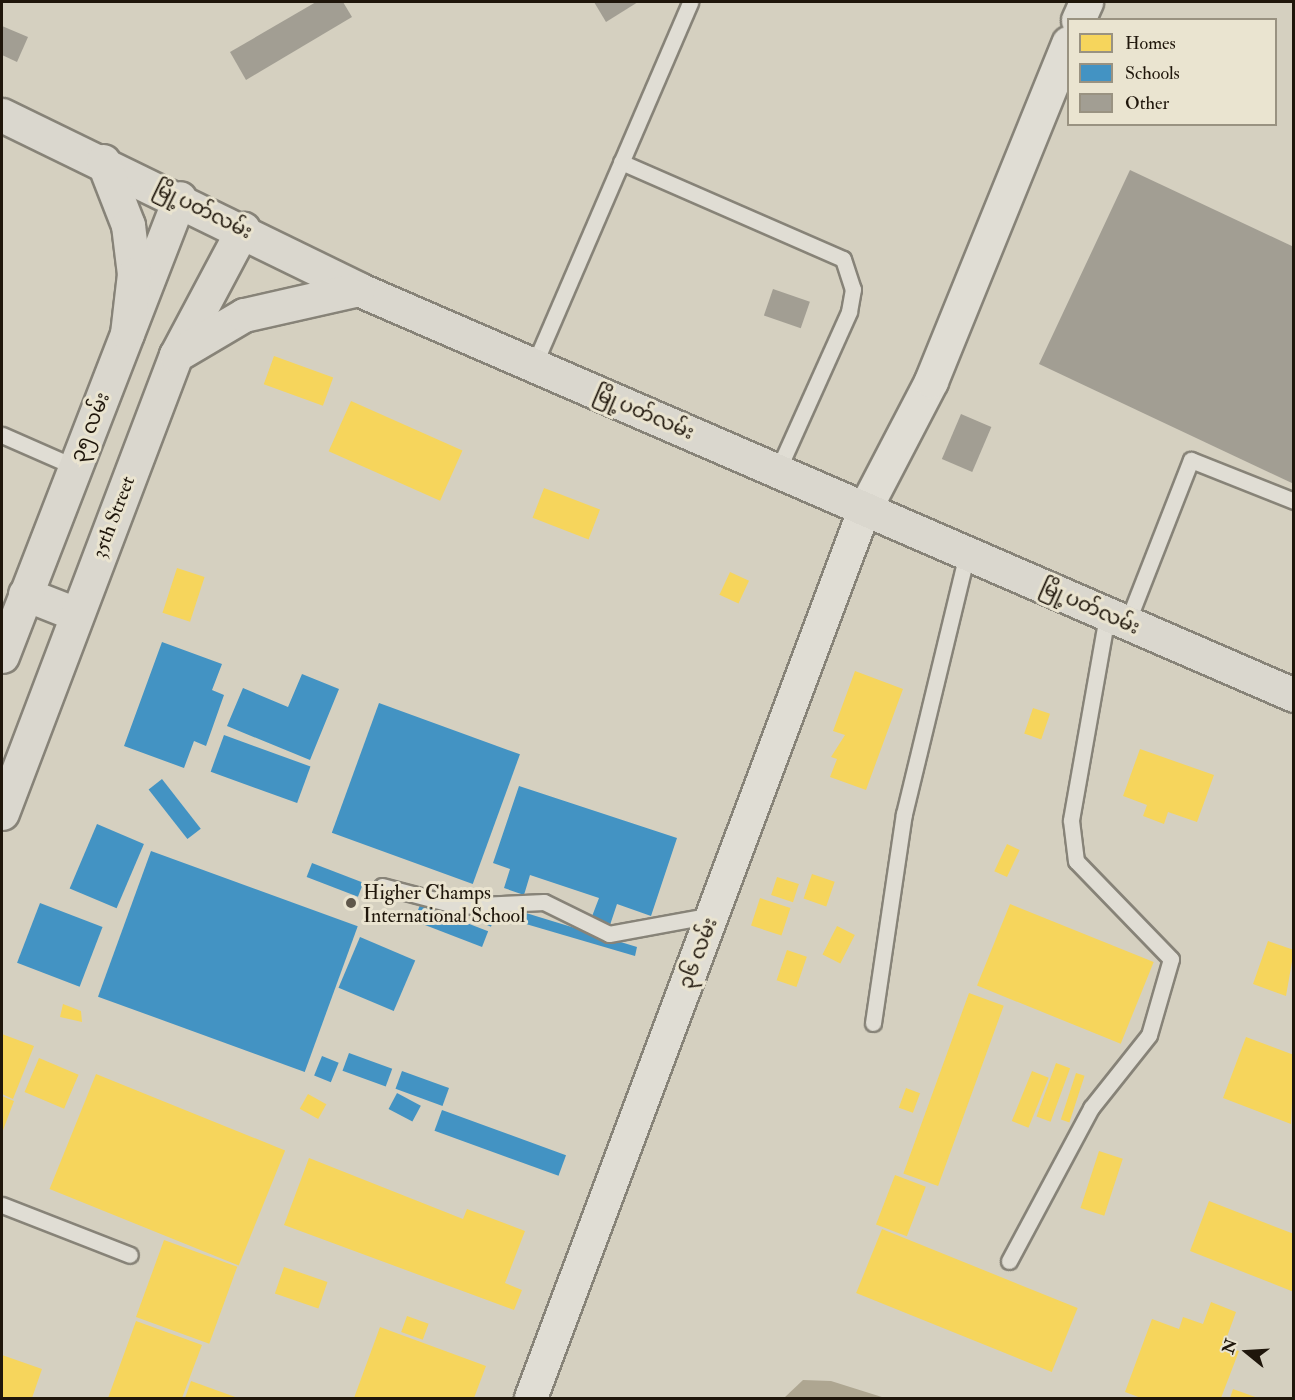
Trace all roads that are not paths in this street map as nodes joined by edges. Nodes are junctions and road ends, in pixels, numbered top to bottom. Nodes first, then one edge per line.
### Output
1 (690, 2) edge
2 (1086, 2) edge
3 (1079, 18) edge
4 (1067, 45) edge
5 (2, 115) edge
6 (103, 161) junction
7 (621, 162) junction
8 (180, 198) junction
9 (243, 229) junction
10 (358, 289) junction
11 (128, 334) junction
12 (176, 355) junction
13 (534, 365) junction
14 (2, 435) edge
15 (75, 467) junction
16 (778, 470) junction
17 (1293, 501) edge
18 (865, 508) junction
19 (968, 553) junction
20 (25, 594) junction
21 (76, 614) junction
22 (1117, 619) junction
23 (4, 642) edge
24 (1293, 695) edge
25 (2, 813) edge
26 (382, 886) dead end
27 (713, 915) junction
28 (873, 1023) dead end
29 (2, 1205) edge
30 (130, 1255) dead end
31 (1009, 1262) dead end
32 (531, 1398) edge

1 - 7 lane
2 - 3 street
4 - 18 street
5 - 6 main road, မြို့ပတ်လမ်း
6 - 8 main road, မြို့ပတ်လမ်း
6 - 11 main road
7 - 13 lane
7 - 16 lane
8 - 9 main road, မြို့ပတ်လမ်း
8 - 11 main road, ၃၅ လမ်း
9 - 10 main road, မြို့ပတ်လမ်း
9 - 12 main road, 35th Street
10 - 12 main road
10 - 13 main road, မြို့ပတ်လမ်း
11 - 15 main road, ၃၅ လမ်း
12 - 21 main road, 35th Street
13 - 16 main road, မြို့ပတ်လမ်း
14 - 15 lane
15 - 20 main road, ၃၅ လမ်း
16 - 18 main road, မြို့ပတ်လမ်း
17 - 22 lane
18 - 19 main road, မြို့ပတ်လမ်း
18 - 27 street, ၃၆ လမ်း
19 - 22 main road, မြို့ပတ်လမ်း
19 - 28 lane
20 - 21 main road
20 - 23 main road, ၃၅ လမ်း
21 - 25 main road, 35th Street
22 - 24 main road, မြို့ပတ်လမ်း
22 - 31 lane
26 - 27 lane
27 - 32 street, ၃၆ လမ်း
29 - 30 lane

